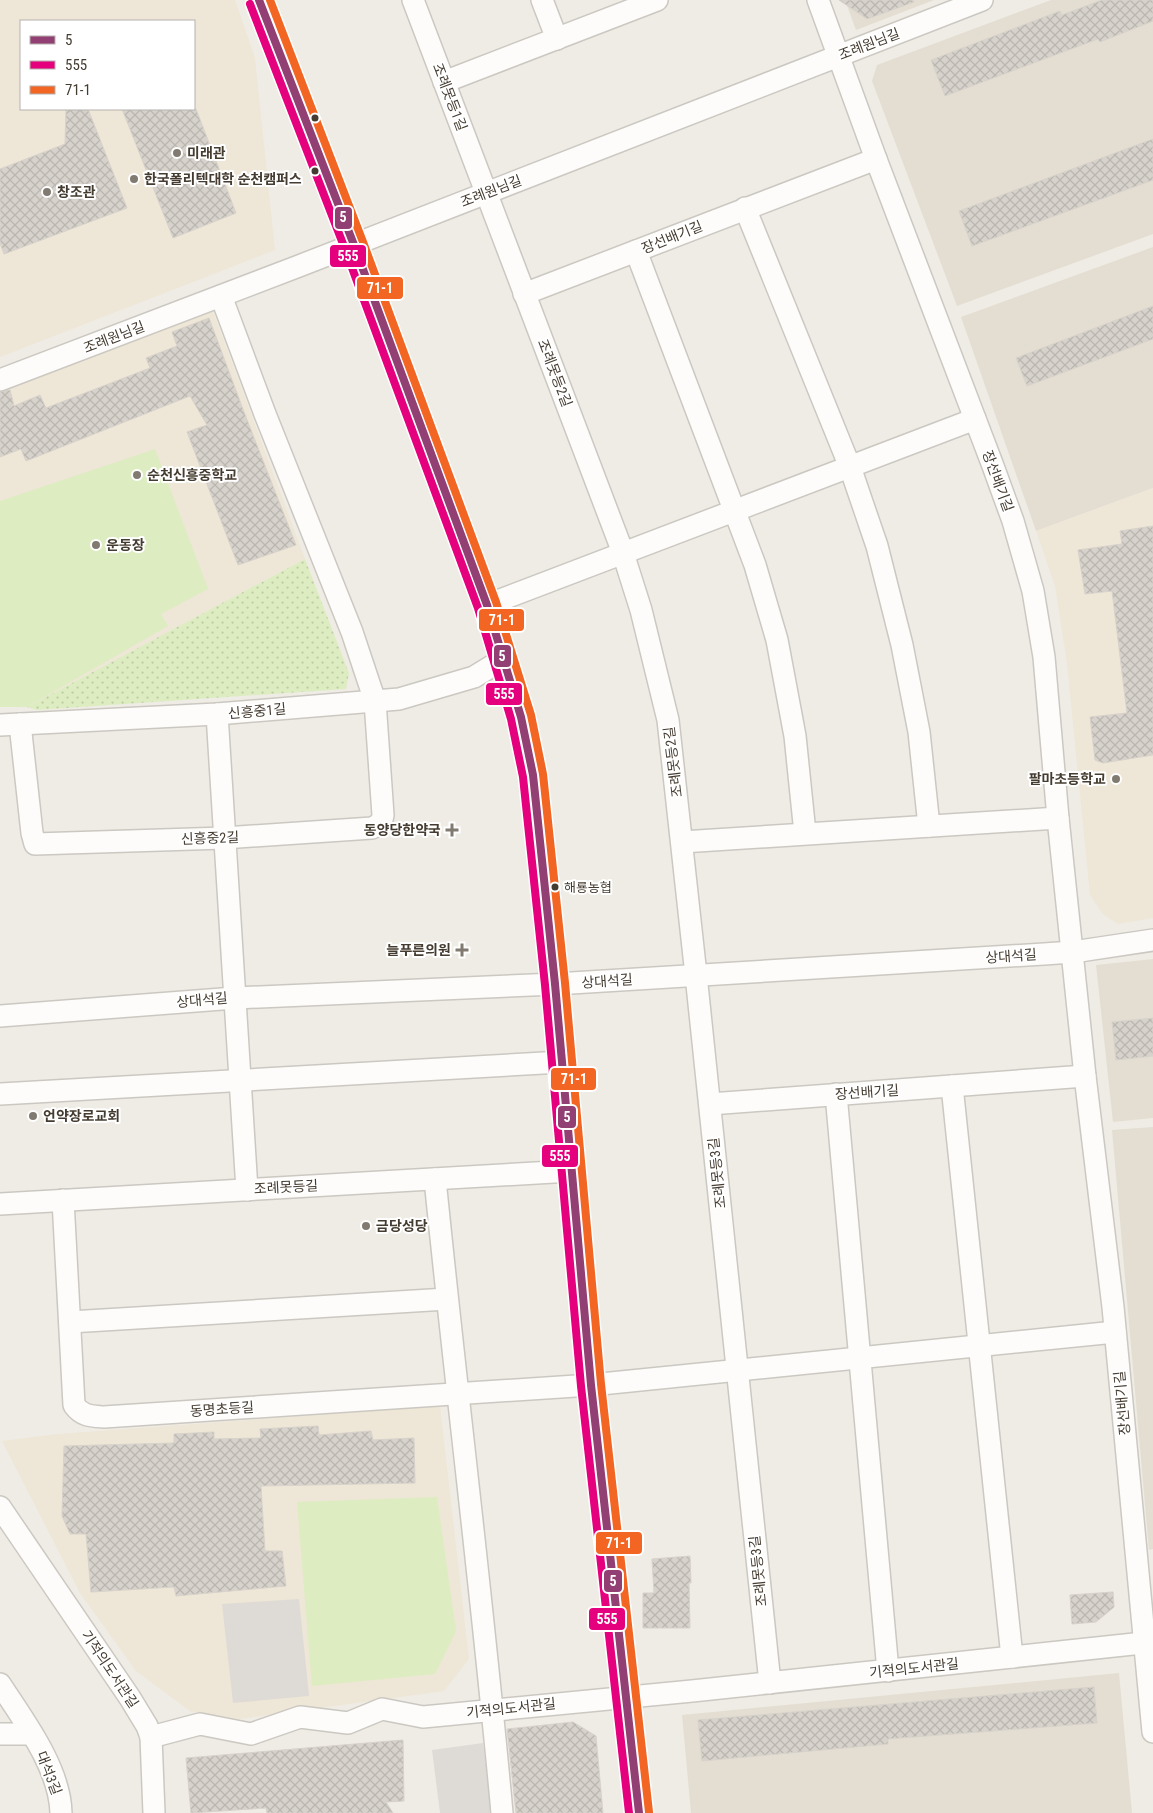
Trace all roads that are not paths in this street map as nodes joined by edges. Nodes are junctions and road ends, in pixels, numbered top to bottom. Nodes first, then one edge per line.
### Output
1 (258, 0) edge
2 (413, 0) edge
3 (542, 0) edge
4 (657, 0) edge
5 (818, 0) edge
6 (982, 0) edge
7 (557, 39) junction
8 (838, 56) junction
9 (444, 82) junction
10 (876, 159) junction
11 (486, 193) junction
12 (745, 208) junction
13 (354, 245) junction
14 (636, 251) junction
15 (524, 294) junction
16 (220, 296) junction
17 (0, 380) edge
18 (975, 419) junction
19 (850, 467) junction
20 (735, 511) junction
21 (623, 554) junction
22 (488, 605) junction
23 (505, 658) junction
24 (375, 701) junction
25 (217, 714) junction
26 (10, 725) edge
27 (1058, 818) junction
28 (929, 826) junction
29 (805, 834) junction
30 (224, 838) junction
31 (682, 842) junction
32 (1153, 940) edge
33 (1073, 952) junction
34 (696, 975) junction
35 (555, 984) junction
36 (235, 998) junction
37 (0, 1016) edge
38 (561, 1062) junction
39 (1085, 1076) junction
40 (240, 1080) junction
41 (952, 1086) junction
42 (0, 1094) edge
43 (836, 1094) junction
44 (710, 1104) junction
45 (571, 1171) junction
46 (435, 1179) junction
47 (246, 1190) junction
48 (64, 1200) junction
49 (0, 1204) edge
50 (447, 1299) junction
51 (70, 1322) junction
52 (1115, 1332) junction
53 (979, 1346) junction
54 (860, 1358) junction
55 (737, 1370) junction
56 (591, 1385) junction
57 (457, 1394) junction
58 (0, 1507) edge
59 (1149, 1643) edge
60 (1012, 1657) junction
61 (888, 1671) junction
62 (770, 1683) junction
63 (0, 1684) edge
64 (625, 1696) junction
65 (492, 1710) junction
66 (1153, 1732) edge
67 (0, 1734) edge
68 (32, 1734) junction
69 (151, 1737) junction
70 (62, 1813) edge
71 (154, 1813) edge
72 (502, 1813) edge
73 (639, 1813) edge

1 - 13 street
2 - 9 street, 조례못등1길
3 - 7 street
4 - 7 street
5 - 8 street, 장선배기길
6 - 8 street, 조례원님길
7 - 9 street
8 - 10 street, 장선배기길
8 - 11 street, 조례원님길
9 - 11 street, 조례못등1길
10 - 12 street, 장선배기길
10 - 18 street, 장선배기길
11 - 13 street, 조례원님길
11 - 15 street, 조례못등2길
12 - 14 street, 장선배기길
12 - 19 street
13 - 16 street, 조례원님길
13 - 22 street
14 - 15 street, 장선배기길
14 - 20 street
15 - 21 street, 조례못등2길
16 - 17 street, 조례원님길
16 - 24 street
18 - 19 street
18 - 27 street, 장선배기길
19 - 20 street
19 - 28 street
20 - 21 street
20 - 29 street
21 - 22 street
21 - 31 street, 조례못등2길
22 - 23 street
23 - 24 street, 신흥중1길
23 - 35 street
24 - 25 street, 신흥중1길
24 - 30 street, 신흥중2길
25 - 26 street, 신흥중1길
25 - 30 street
26 - 30 street, 신흥중2길
27 - 28 street
27 - 33 street, 장선배기길
28 - 29 street
29 - 31 street
30 - 36 street
31 - 34 street, 조례못등2길
32 - 33 street, 상대석길
33 - 34 street, 상대석길
33 - 39 street, 장선배기길
34 - 35 street, 상대석길
34 - 44 street, 조례못등3길
35 - 36 street, 상대석길
35 - 38 street
36 - 37 street, 상대석길
36 - 40 street
38 - 40 street
38 - 45 street
39 - 41 street, 장선배기길
39 - 52 street, 장선배기길
40 - 42 street
40 - 47 street
41 - 43 street, 장선배기길
41 - 53 street
43 - 44 street, 장선배기길
43 - 54 street
44 - 55 street, 조례못등3길
45 - 46 street, 조례못등길
45 - 56 street
46 - 47 street, 조례못등길
46 - 50 street
47 - 48 street, 조례못등길
48 - 49 street, 조례못등길
48 - 51 street, 동명초등길
50 - 51 street
50 - 57 street
51 - 57 street, 동명초등길
52 - 53 street
52 - 59 street, 장선배기길
53 - 54 street
53 - 60 street
54 - 55 street
54 - 61 street
55 - 56 street
55 - 62 street, 조례못등3길
56 - 57 street, 동명초등길
56 - 64 street
57 - 65 street
58 - 69 street, 기적의도서관길
59 - 60 street, 기적의도서관길
59 - 66 street, 장선배기길
60 - 61 street, 기적의도서관길
61 - 62 street, 기적의도서관길
62 - 64 street, 기적의도서관길
63 - 68 street, 대석3길
64 - 65 street, 기적의도서관길
64 - 73 street
65 - 69 street, 기적의도서관길
65 - 72 street
67 - 68 street, 대석3길
68 - 70 street, 대석3길
69 - 71 street

